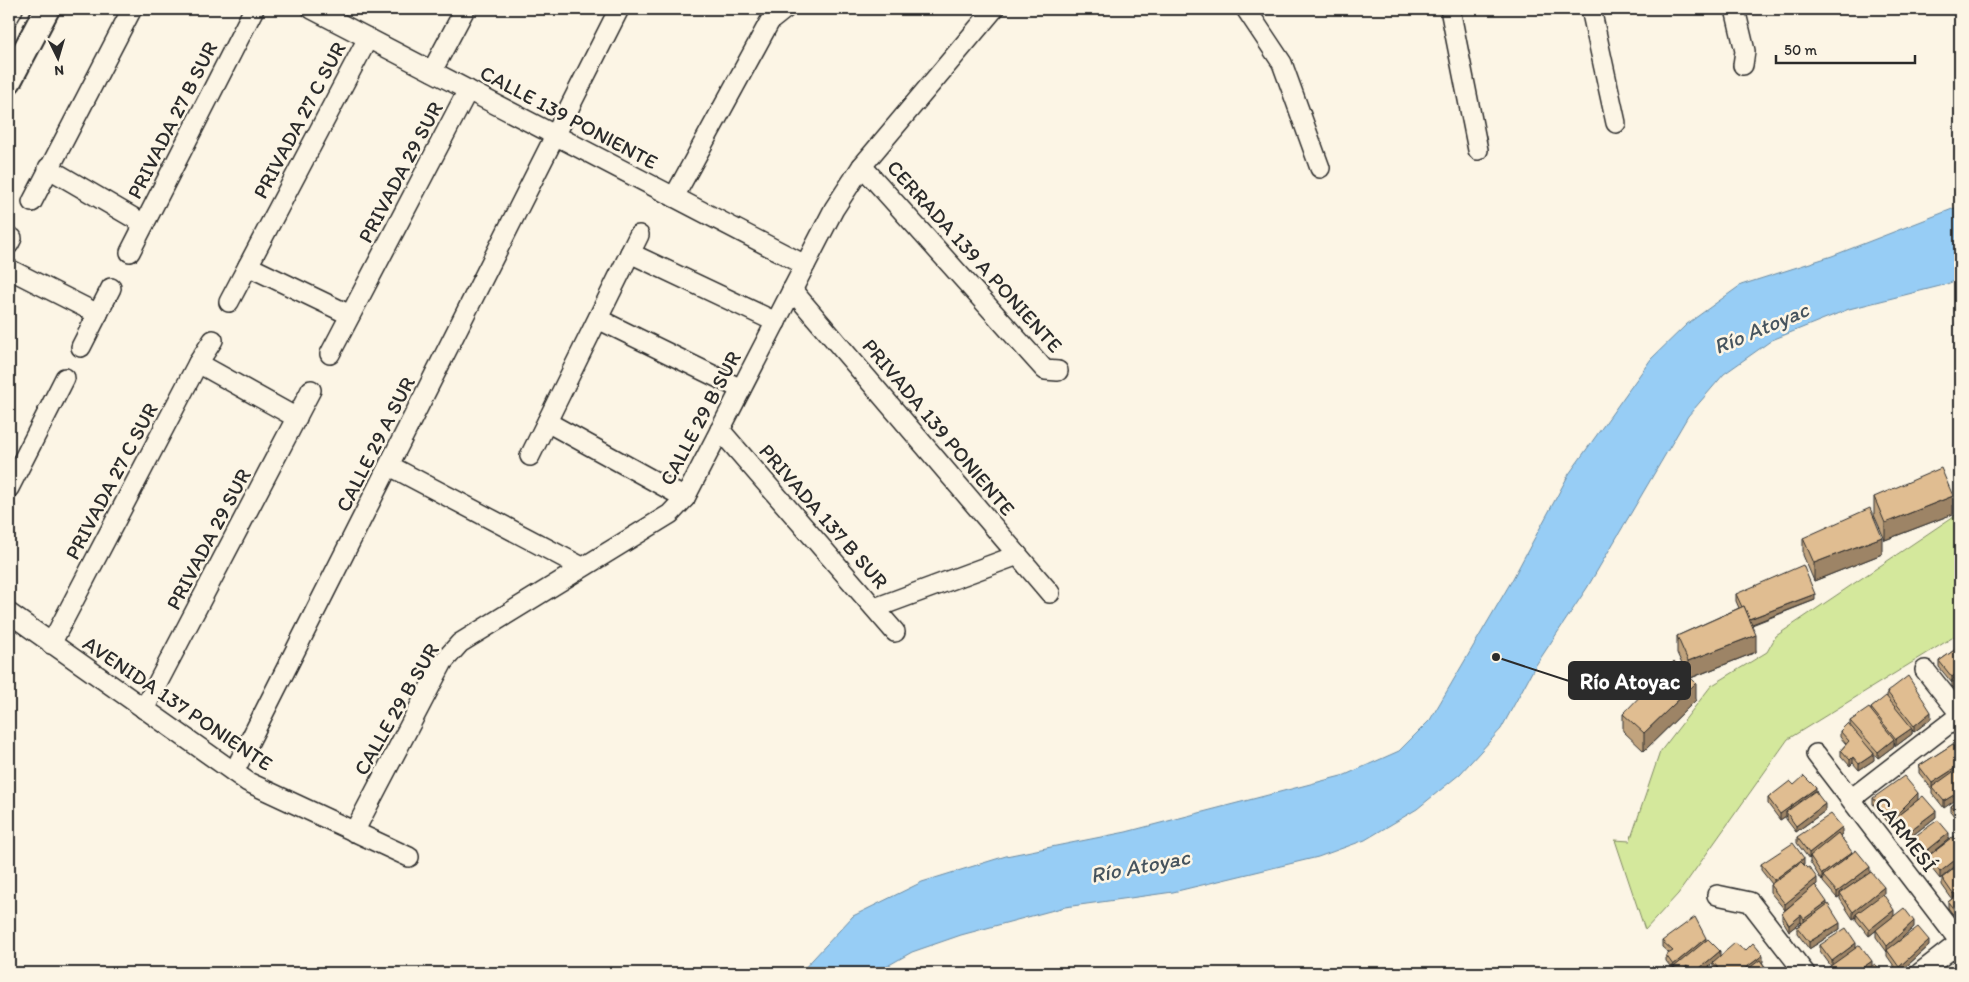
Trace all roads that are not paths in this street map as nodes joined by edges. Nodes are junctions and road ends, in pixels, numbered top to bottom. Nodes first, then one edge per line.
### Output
1 (13, 9) edge
2 (47, 9) edge
3 (132, 9) edge
4 (254, 9) edge
5 (312, 9) edge
6 (464, 9) edge
7 (619, 9) edge
8 (785, 9) edge
9 (994, 9) edge
10 (1246, 9) edge
11 (1450, 9) edge
12 (1591, 9) edge
13 (1735, 9) edge
14 (9, 16) edge
15 (368, 38) junction
16 (1743, 65) dead end
17 (432, 71) junction
18 (9, 81) edge
19 (468, 90) junction
20 (1616, 123) dead end
21 (555, 136) junction
22 (1478, 150) dead end
23 (862, 166) junction
24 (48, 168) junction
25 (1320, 168) dead end
26 (674, 197) junction
27 (32, 202) dead end
28 (144, 224) junction
29 (639, 235) dead end
30 (130, 252) dead end
31 (630, 253) junction
32 (805, 265) junction
33 (248, 266) junction
34 (9, 269) edge
35 (111, 288) dead end
36 (792, 290) junction
37 (229, 302) dead end
38 (98, 314) junction
39 (350, 315) junction
40 (598, 319) junction
41 (776, 322) junction
42 (213, 340) dead end
43 (81, 347) dead end
44 (330, 354) dead end
45 (198, 363) junction
46 (1058, 370) dead end
47 (65, 378) dead end
48 (741, 389) junction
49 (311, 390) dead end
50 (297, 418) junction
51 (547, 422) junction
52 (720, 430) junction
53 (530, 456) dead end
54 (390, 466) junction
55 (9, 488) edge
56 (685, 498) junction
57 (1018, 555) junction
58 (582, 567) junction
59 (1050, 594) dead end
60 (875, 608) junction
61 (9, 613) edge
62 (895, 632) dead end
63 (51, 644) junction
64 (1925, 670) dead end
65 (144, 709) junction
66 (1960, 715) edge
67 (1816, 754) dead end
68 (234, 772) junction
69 (1851, 799) junction
70 (354, 832) junction
71 (409, 857) dead end
72 (1717, 895) dead end
73 (1960, 942) edge
74 (1805, 973) edge
75 (1920, 973) edge

1 - 14 street
2 - 18 street
3 - 24 street
4 - 28 street, PRIVADA 27 B SUR
5 - 15 street, CALLE 139 PONIENTE
6 - 17 street
7 - 21 street
8 - 26 street
9 - 23 street, CALLE 29 B SUR
10 - 25 street
11 - 22 street
12 - 20 street
13 - 16 street
15 - 17 street, CALLE 139 PONIENTE
15 - 33 street, PRIVADA 27 C SUR
17 - 19 street, CALLE 139 PONIENTE
19 - 21 street, CALLE 139 PONIENTE
19 - 39 street, PRIVADA 29 SUR
21 - 26 street, CALLE 139 PONIENTE
21 - 54 street, CALLE 29 A SUR
23 - 32 street, CALLE 29 B SUR
23 - 46 street, CERRADA 139 A PONIENTE
24 - 27 street
24 - 28 street
26 - 32 street, CALLE 139 PONIENTE
28 - 30 street, PRIVADA 27 B SUR
29 - 31 street
31 - 40 street
31 - 41 street
32 - 36 street, CALLE 29 B SUR
33 - 37 street, PRIVADA 27 C SUR
33 - 39 street
34 - 38 street
35 - 38 street
36 - 41 street, CALLE 29 B SUR
36 - 57 street, PRIVADA 139 PONIENTE
38 - 43 street
39 - 44 street, PRIVADA 29 SUR
40 - 48 street
40 - 51 street
41 - 48 street, CALLE 29 B SUR
42 - 45 street, PRIVADA 27 C SUR
45 - 50 street
45 - 63 street, PRIVADA 27 C SUR
47 - 55 street
48 - 52 street, CALLE 29 B SUR
49 - 50 street, PRIVADA 29 SUR
50 - 65 street, PRIVADA 29 SUR
51 - 53 street
51 - 56 street
52 - 56 street, CALLE 29 B SUR
52 - 60 street, PRIVADA 137 B SUR
54 - 58 street
54 - 68 street, CALLE 29 A SUR
56 - 58 street, CALLE 29 B SUR
57 - 59 street, PRIVADA 139 PONIENTE
57 - 60 street
58 - 70 street, CALLE 29 B SUR
60 - 62 street, PRIVADA 137 B SUR
61 - 63 street, AVENIDA 137 PONIENTE
63 - 65 street, AVENIDA 137 PONIENTE
64 - 66 street
65 - 68 street, AVENIDA 137 PONIENTE
66 - 69 street
67 - 69 street, CARMESÍ
68 - 70 street, AVENIDA 137 PONIENTE
69 - 73 street, CARMESÍ
70 - 71 street, AVENIDA 137 PONIENTE
72 - 74 street
73 - 75 street

